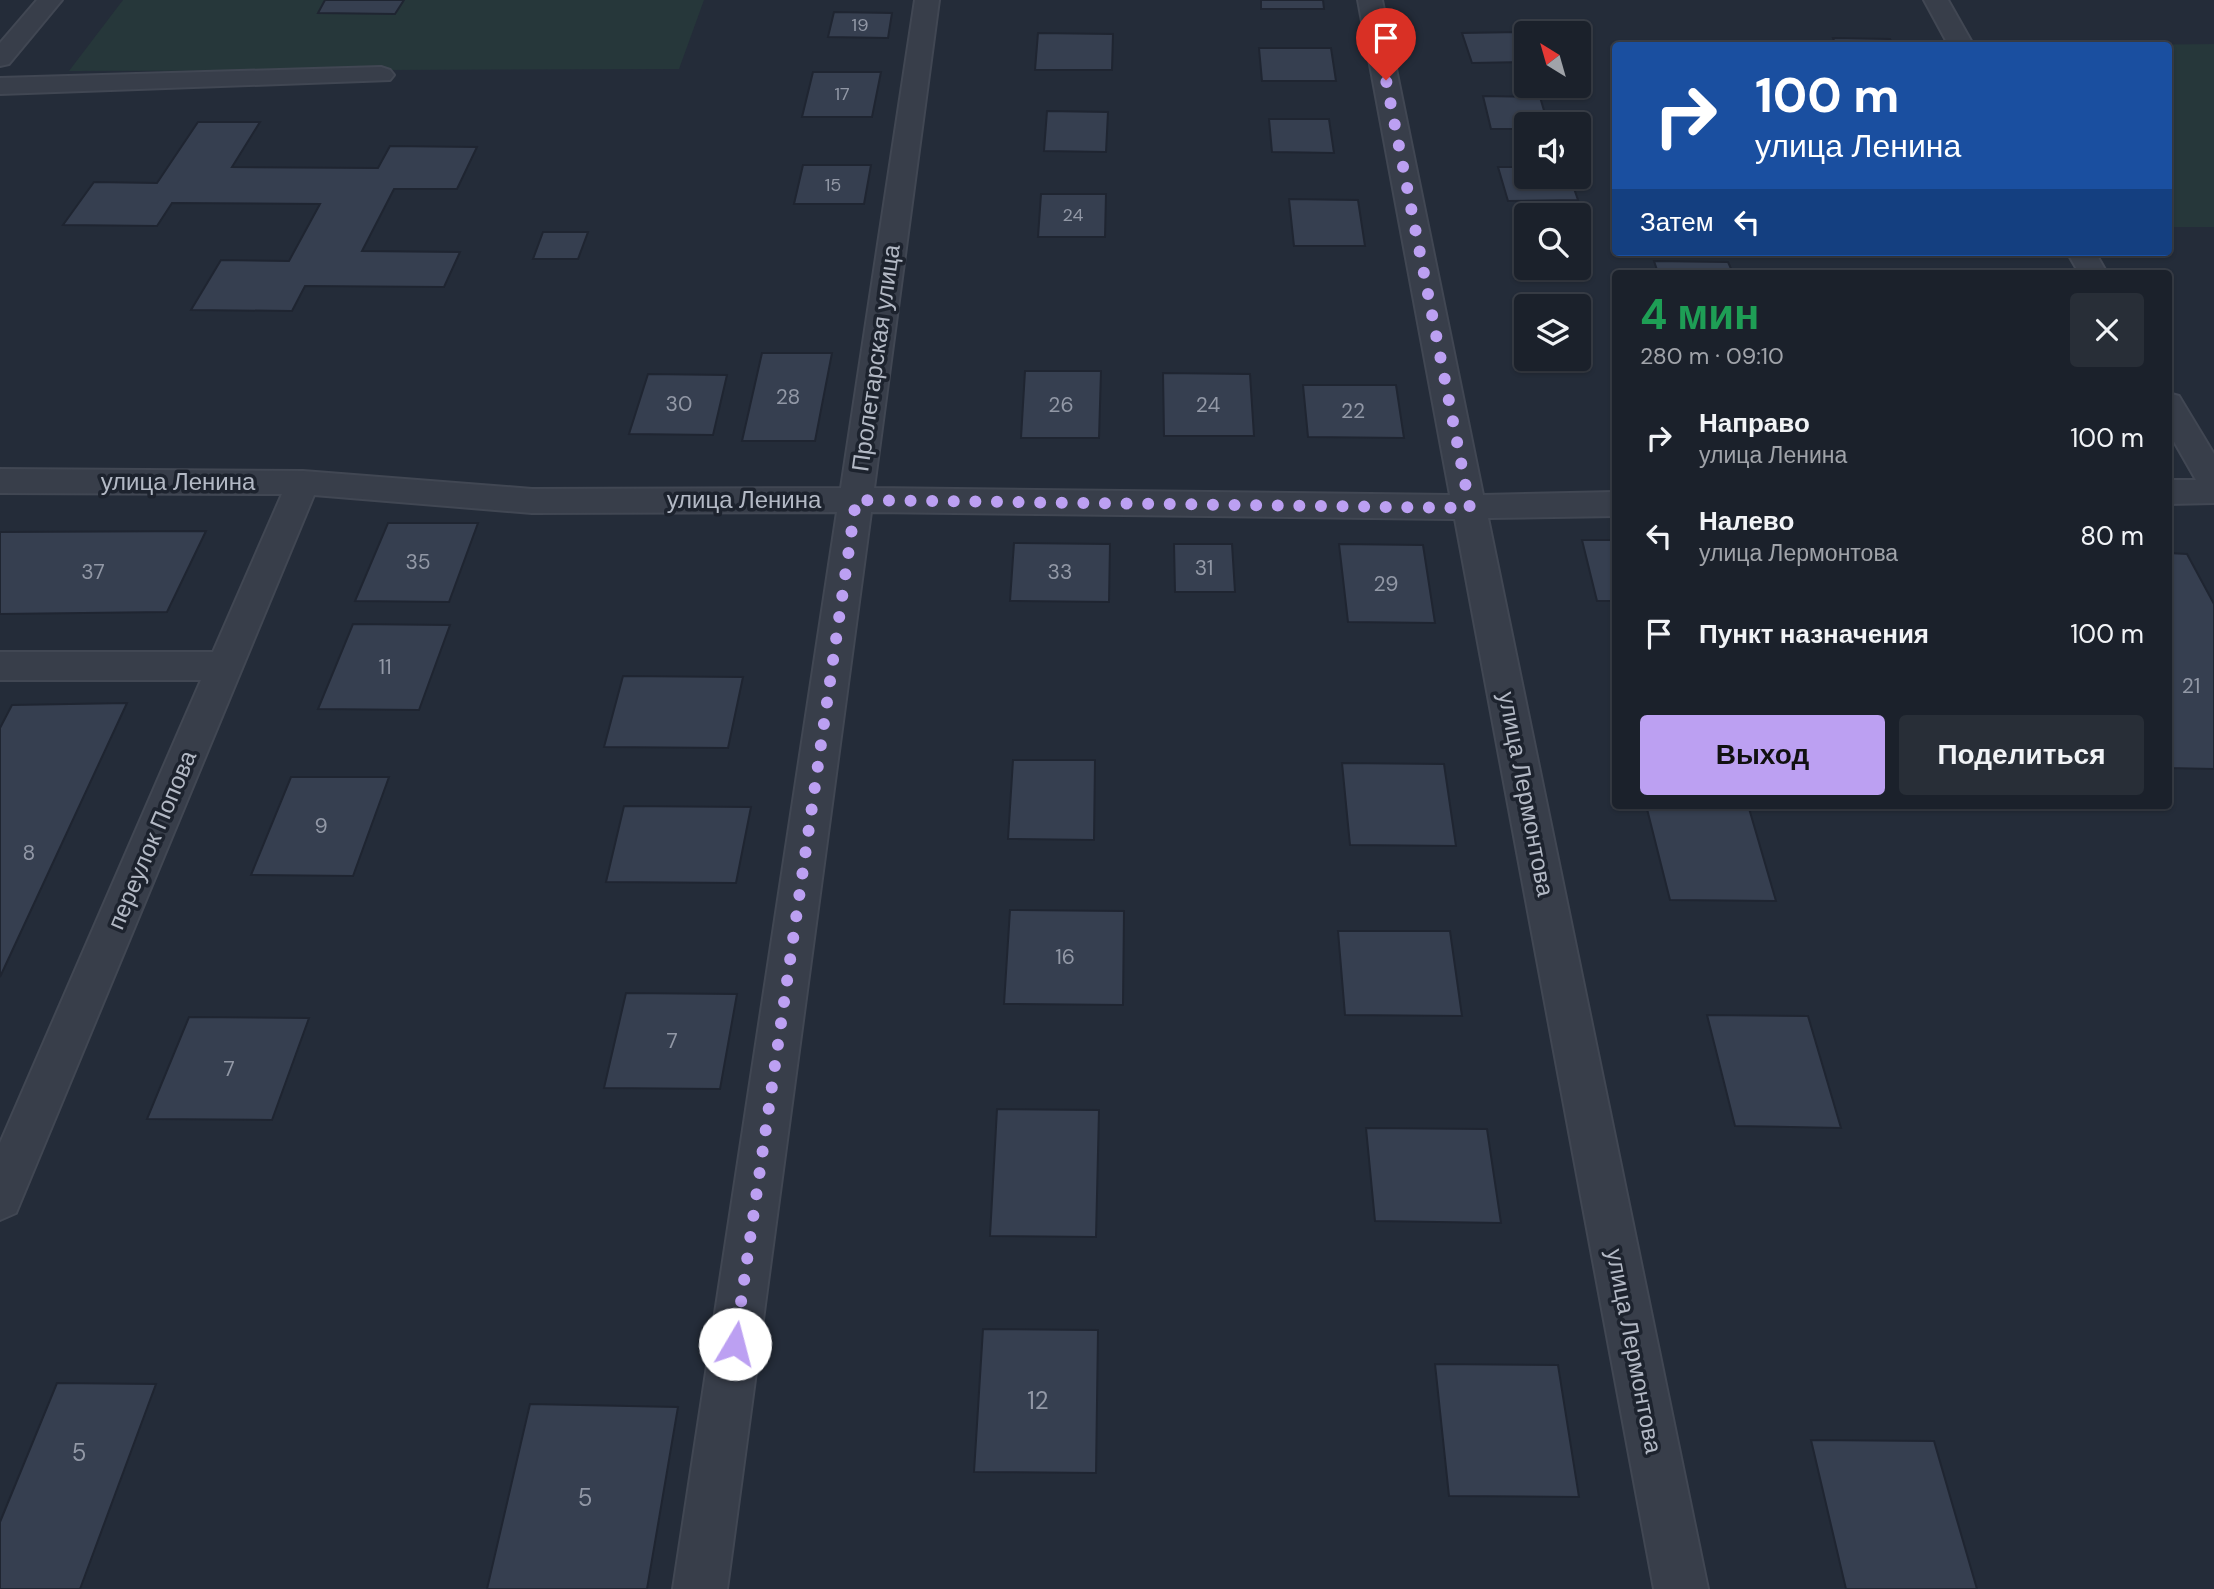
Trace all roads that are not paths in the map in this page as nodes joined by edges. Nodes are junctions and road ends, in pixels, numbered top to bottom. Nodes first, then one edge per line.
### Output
1 (50, 0) edge
2 (928, 0) edge
3 (1370, 0) edge
4 (1936, 0) edge
5 (1960, 42) edge
6 (0, 59) edge
7 (380, 75) dead end
8 (0, 86) edge
9 (2172, 410) edge
10 (0, 481) edge
11 (2214, 482) edge
12 (303, 483) junction
13 (2214, 491) edge
14 (2172, 492) edge
15 (856, 500) junction
16 (1612, 504) edge
17 (1470, 508) junction
18 (0, 666) edge
19 (226, 666) junction
20 (0, 1197) edge
21 (700, 1589) edge
22 (1681, 1589) edge

1 - 6 street
2 - 15 street, Пролетарская улица
3 - 17 street, улица Лермонтова
4 - 5 street
7 - 8 street
9 - 11 street
10 - 12 street, улица Ленина
12 - 15 street, улица Ленина
12 - 19 street, переулок Попова
13 - 14 street
15 - 17 street, улица Ленина
15 - 21 street, Пролетарская улица
16 - 17 street, улица Ленина
17 - 22 street, улица Лермонтова
18 - 19 street
19 - 20 street, переулок Попова

